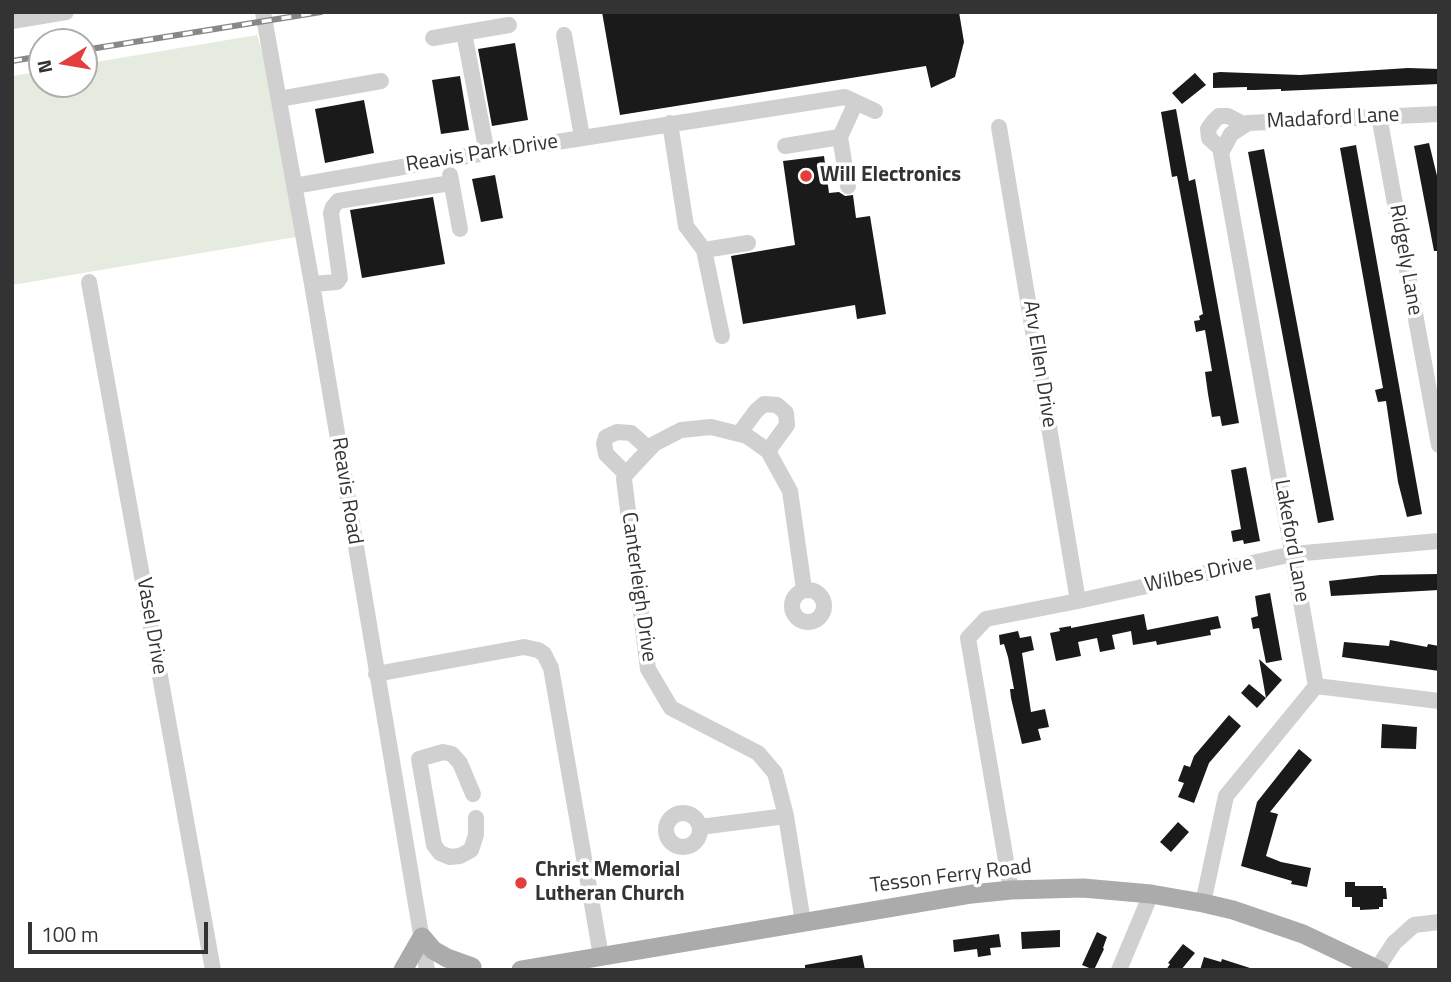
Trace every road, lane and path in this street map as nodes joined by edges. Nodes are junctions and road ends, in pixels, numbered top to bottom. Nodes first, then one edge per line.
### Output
1 (66, 12) edge
2 (263, 12) edge
3 (12, 21) edge
4 (509, 25) dead end
5 (464, 33) junction
6 (564, 35) dead end
7 (433, 38) dead end
8 (381, 81) dead end
9 (279, 99) junction
10 (856, 102) junction
11 (876, 111) dead end
12 (1439, 114) edge
13 (1379, 116) junction
14 (670, 123) junction
15 (1245, 125) junction
16 (999, 127) dead end
17 (582, 137) junction
18 (840, 137) junction
19 (785, 146) dead end
20 (1222, 150) junction
21 (487, 153) junction
22 (448, 159) junction
23 (452, 183) junction
24 (294, 186) junction
25 (848, 186) dead end
26 (460, 229) dead end
27 (748, 243) dead end
28 (704, 250) junction
29 (89, 282) dead end
30 (312, 284) junction
31 (722, 336) dead end
32 (739, 434) junction
33 (1439, 445) edge
34 (649, 449) junction
35 (768, 451) junction
36 (625, 476) junction
37 (1439, 541) edge
38 (1293, 554) junction
39 (804, 589) dead end
40 (1078, 601) junction
41 (376, 674) junction
42 (1316, 686) junction
43 (1439, 701) edge
44 (419, 759) junction
45 (391, 764) junction
46 (472, 794) dead end
47 (786, 817) junction
48 (477, 818) dead end
49 (700, 827) dead end
50 (1011, 890) junction
51 (1151, 894) junction
52 (1203, 903) junction
53 (803, 922) junction
54 (1439, 922) edge
55 (422, 937) junction
56 (601, 956) junction
57 (471, 969) edge
58 (1378, 969) edge
59 (213, 970) edge
60 (403, 970) edge
61 (427, 970) edge
62 (521, 970) edge
63 (1119, 970) edge

1 - 3 street
2 - 9 street, Reavis Road
4 - 5 street
5 - 7 street
5 - 21 street
6 - 17 street
8 - 9 street
9 - 24 street, Reavis Road
10 - 11 street, Reavis Park Drive
10 - 14 street, Reavis Park Drive
10 - 18 street
12 - 13 street, Madaford Lane
13 - 15 street, Madaford Lane
13 - 33 street, Ridgely Lane
14 - 17 street, Reavis Park Drive
14 - 28 street
15 - 20 street, Madaford Lane
15 - 20 street, Lakeford Lane
16 - 40 street, Arv Ellen Drive
17 - 21 street, Reavis Park Drive
18 - 19 street
18 - 25 street
20 - 38 street, Lakeford Lane
21 - 22 street, Reavis Park Drive
22 - 23 street
22 - 24 street, Reavis Park Drive
23 - 26 street
23 - 30 street
24 - 30 street, Reavis Road
27 - 28 street
28 - 31 street
29 - 59 street, Vasel Drive
30 - 41 street, Reavis Road
32 - 34 street
32 - 35 street
32 - 35 street
34 - 36 street
34 - 36 street
35 - 39 street
36 - 47 street, Canterleigh Drive
37 - 38 street, Wilbes Drive
38 - 40 street, Wilbes Drive
38 - 42 street, Lakeford Lane
40 - 50 street, Wilbes Drive
41 - 45 street, Reavis Road
41 - 56 street
42 - 43 street
42 - 52 street
44 - 45 street
44 - 46 street
44 - 48 street
45 - 55 street, Reavis Road
47 - 49 street
47 - 53 street, Canterleigh Drive
50 - 51 main road, Tesson Ferry Road
50 - 53 main road, Tesson Ferry Road
51 - 52 main road, Tesson Ferry Road
51 - 63 street
52 - 58 main road, Tesson Ferry Road
53 - 56 main road, Tesson Ferry Road
54 - 58 street
55 - 57 main road
55 - 60 main road
55 - 61 street, Reavis Road
56 - 62 main road, Tesson Ferry Road

